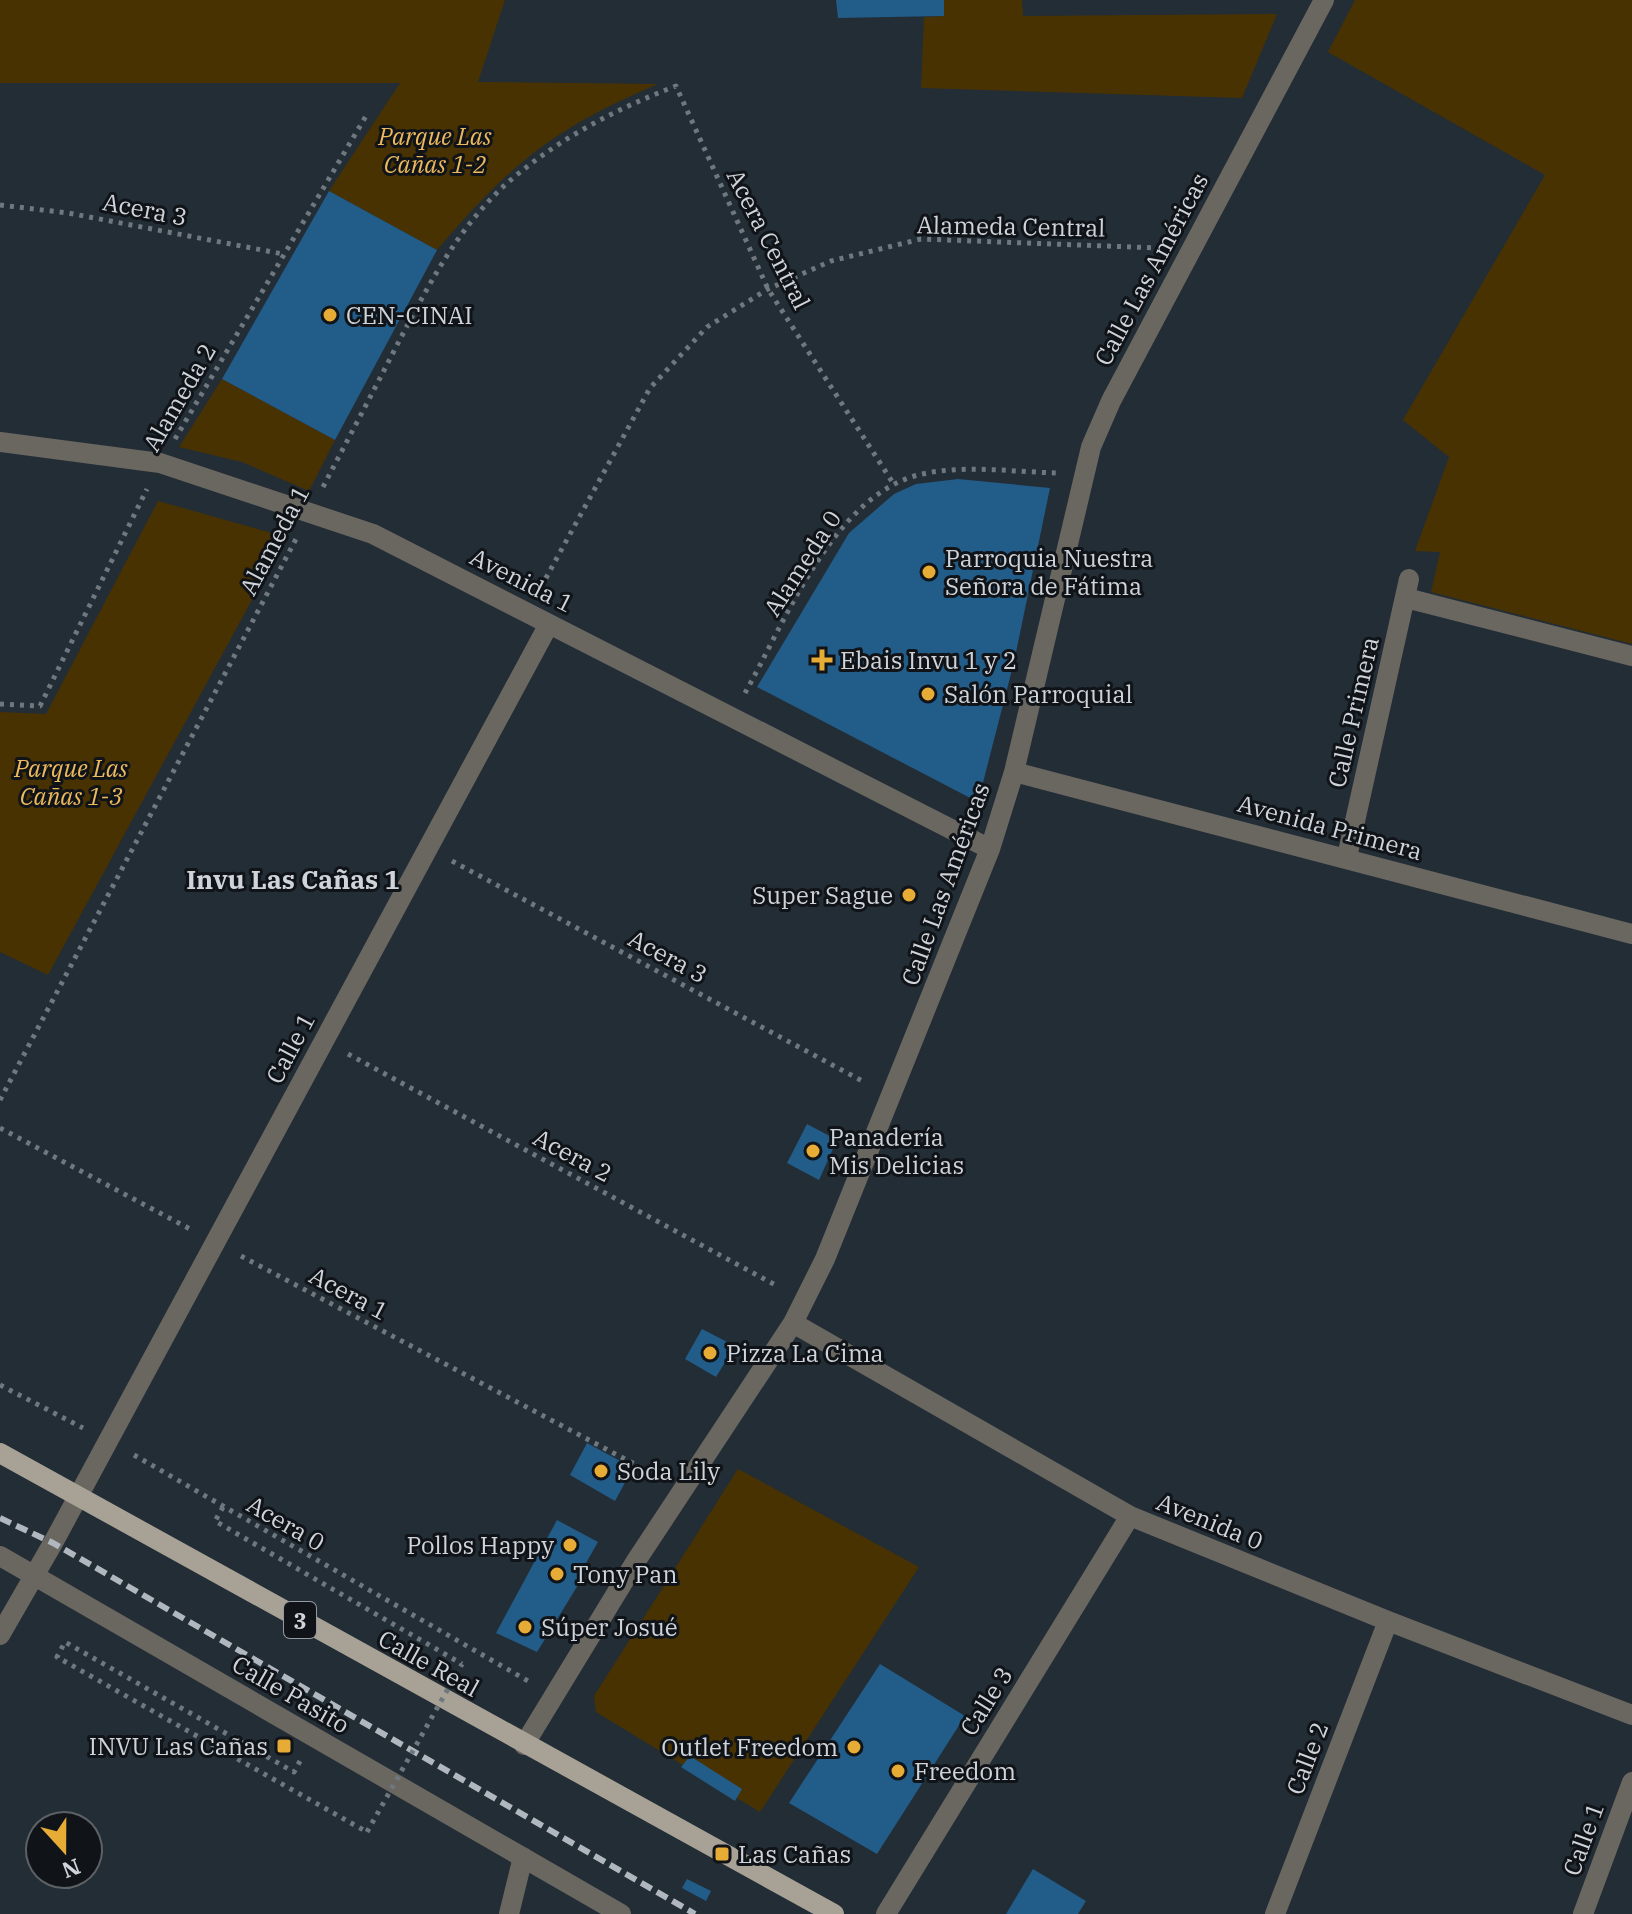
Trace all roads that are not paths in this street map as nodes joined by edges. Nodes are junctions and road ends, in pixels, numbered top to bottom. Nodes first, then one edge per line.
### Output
1 (1324, 0) edge
2 (0, 442) edge
3 (549, 624) junction
4 (1632, 656) edge
5 (1014, 772) junction
6 (990, 849) junction
7 (1347, 857) junction
8 (1632, 934) edge
9 (793, 1323) junction
10 (0, 1453) edge
11 (77, 1495) junction
12 (1130, 1516) junction
13 (0, 1556) edge
14 (34, 1574) junction
15 (1388, 1621) junction
16 (0, 1635) edge
17 (1632, 1715) edge
18 (524, 1745) junction
19 (1632, 1782) edge
20 (523, 1857) junction
21 (509, 1914) edge
22 (621, 1914) edge
23 (834, 1914) edge
24 (886, 1914) edge
25 (1275, 1914) edge
26 (1583, 1914) edge

1 - 5 street, Calle Las Américas
2 - 3 street, Avenida 1
3 - 6 street, Avenida 1
3 - 11 street, Calle 1
4 - 7 street, Calle Primera
5 - 6 street, Calle Las Américas
5 - 7 street, Avenida Primera
6 - 9 street, Calle Las Américas
7 - 8 street, Avenida Primera
9 - 12 street, Avenida 0
9 - 18 street, Calle Las Américas
10 - 11 main road, Calle Real / 3
11 - 14 street, Calle 1
11 - 18 main road, Calle Real / 3
12 - 15 street, Avenida 0
12 - 24 street, Calle 3
13 - 14 street, Calle Pasito
14 - 16 street, Calle 1
14 - 20 street, Calle Pasito
15 - 17 street, Avenida 0
15 - 25 street, Calle 2
18 - 23 main road, Calle Real / 3
19 - 26 street, Calle 1
20 - 21 street
20 - 22 street

